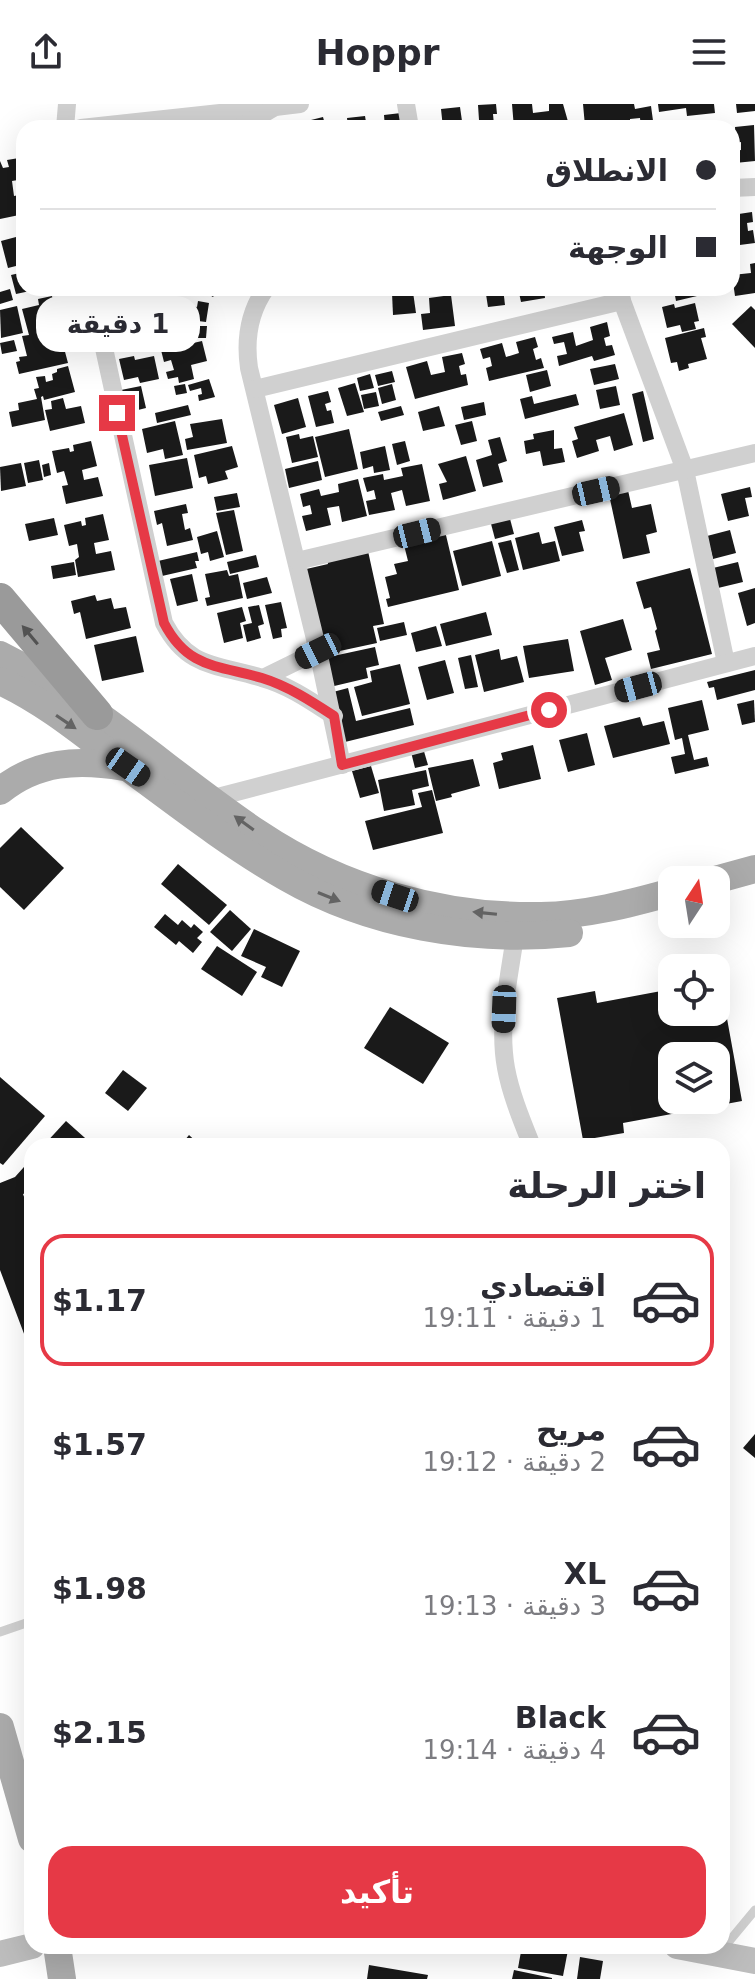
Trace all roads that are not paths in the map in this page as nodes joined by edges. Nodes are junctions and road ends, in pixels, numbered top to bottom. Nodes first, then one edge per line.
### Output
1 (300, 104) edge
2 (275, 107) junction
3 (155, 120) edge
4 (253, 120) edge
5 (92, 296) edge
6 (115, 296) edge
7 (260, 296) edge
8 (613, 296) edge
9 (622, 296) edge
10 (95, 307) junction
11 (255, 389) junction
12 (755, 453) edge
13 (685, 470) junction
14 (297, 561) junction
15 (0, 599) edge
16 (318, 651) junction
17 (0, 655) edge
18 (755, 656) edge
19 (726, 663) junction
20 (263, 678) junction
21 (0, 681) edge
22 (97, 714) junction
23 (334, 716) junction
24 (342, 765) junction
25 (128, 767) junction
26 (171, 770) junction
27 (0, 791) edge
28 (210, 799) junction
29 (755, 869) edge
30 (730, 876) edge
31 (755, 888) edge
32 (730, 894) edge
33 (658, 896) edge
34 (658, 913) edge
35 (515, 936) junction
36 (529, 1138) edge
37 (24, 1624) edge
38 (0, 1632) edge
39 (0, 1727) edge
40 (24, 1811) edge
41 (755, 1910) edge
42 (730, 1939) edge
43 (24, 1948) edge
44 (0, 1954) edge
45 (58, 1954) edge
46 (723, 1954) edge
47 (755, 1961) edge
48 (62, 1979) edge

1 - 2 street
2 - 3 street
2 - 4 street
5 - 10 street
6 - 10 street
7 - 11 street
8 - 11 street
9 - 13 street
10 - 20 street
11 - 14 street
12 - 13 street
13 - 14 street
13 - 19 street
14 - 16 street
22 -> 15 highway
16 - 20 street
16 - 23 street
17 - 22 main road
18 - 19 street
19 - 24 street
20 - 23 street
21 -> 25 main road
22 - 26 main road
23 - 24 street
24 - 28 street
25 - 26 main road
25 - 27 main road
25 -> 35 main road
26 - 28 main road
33 -> 28 main road
29 - 30 main road
31 - 32 main road
34 - 35 main road
35 - 36 street
37 - 38 lane
39 - 40 main road
41 - 42 lane
43 - 44 street
45 - 48 main road
46 - 47 street

